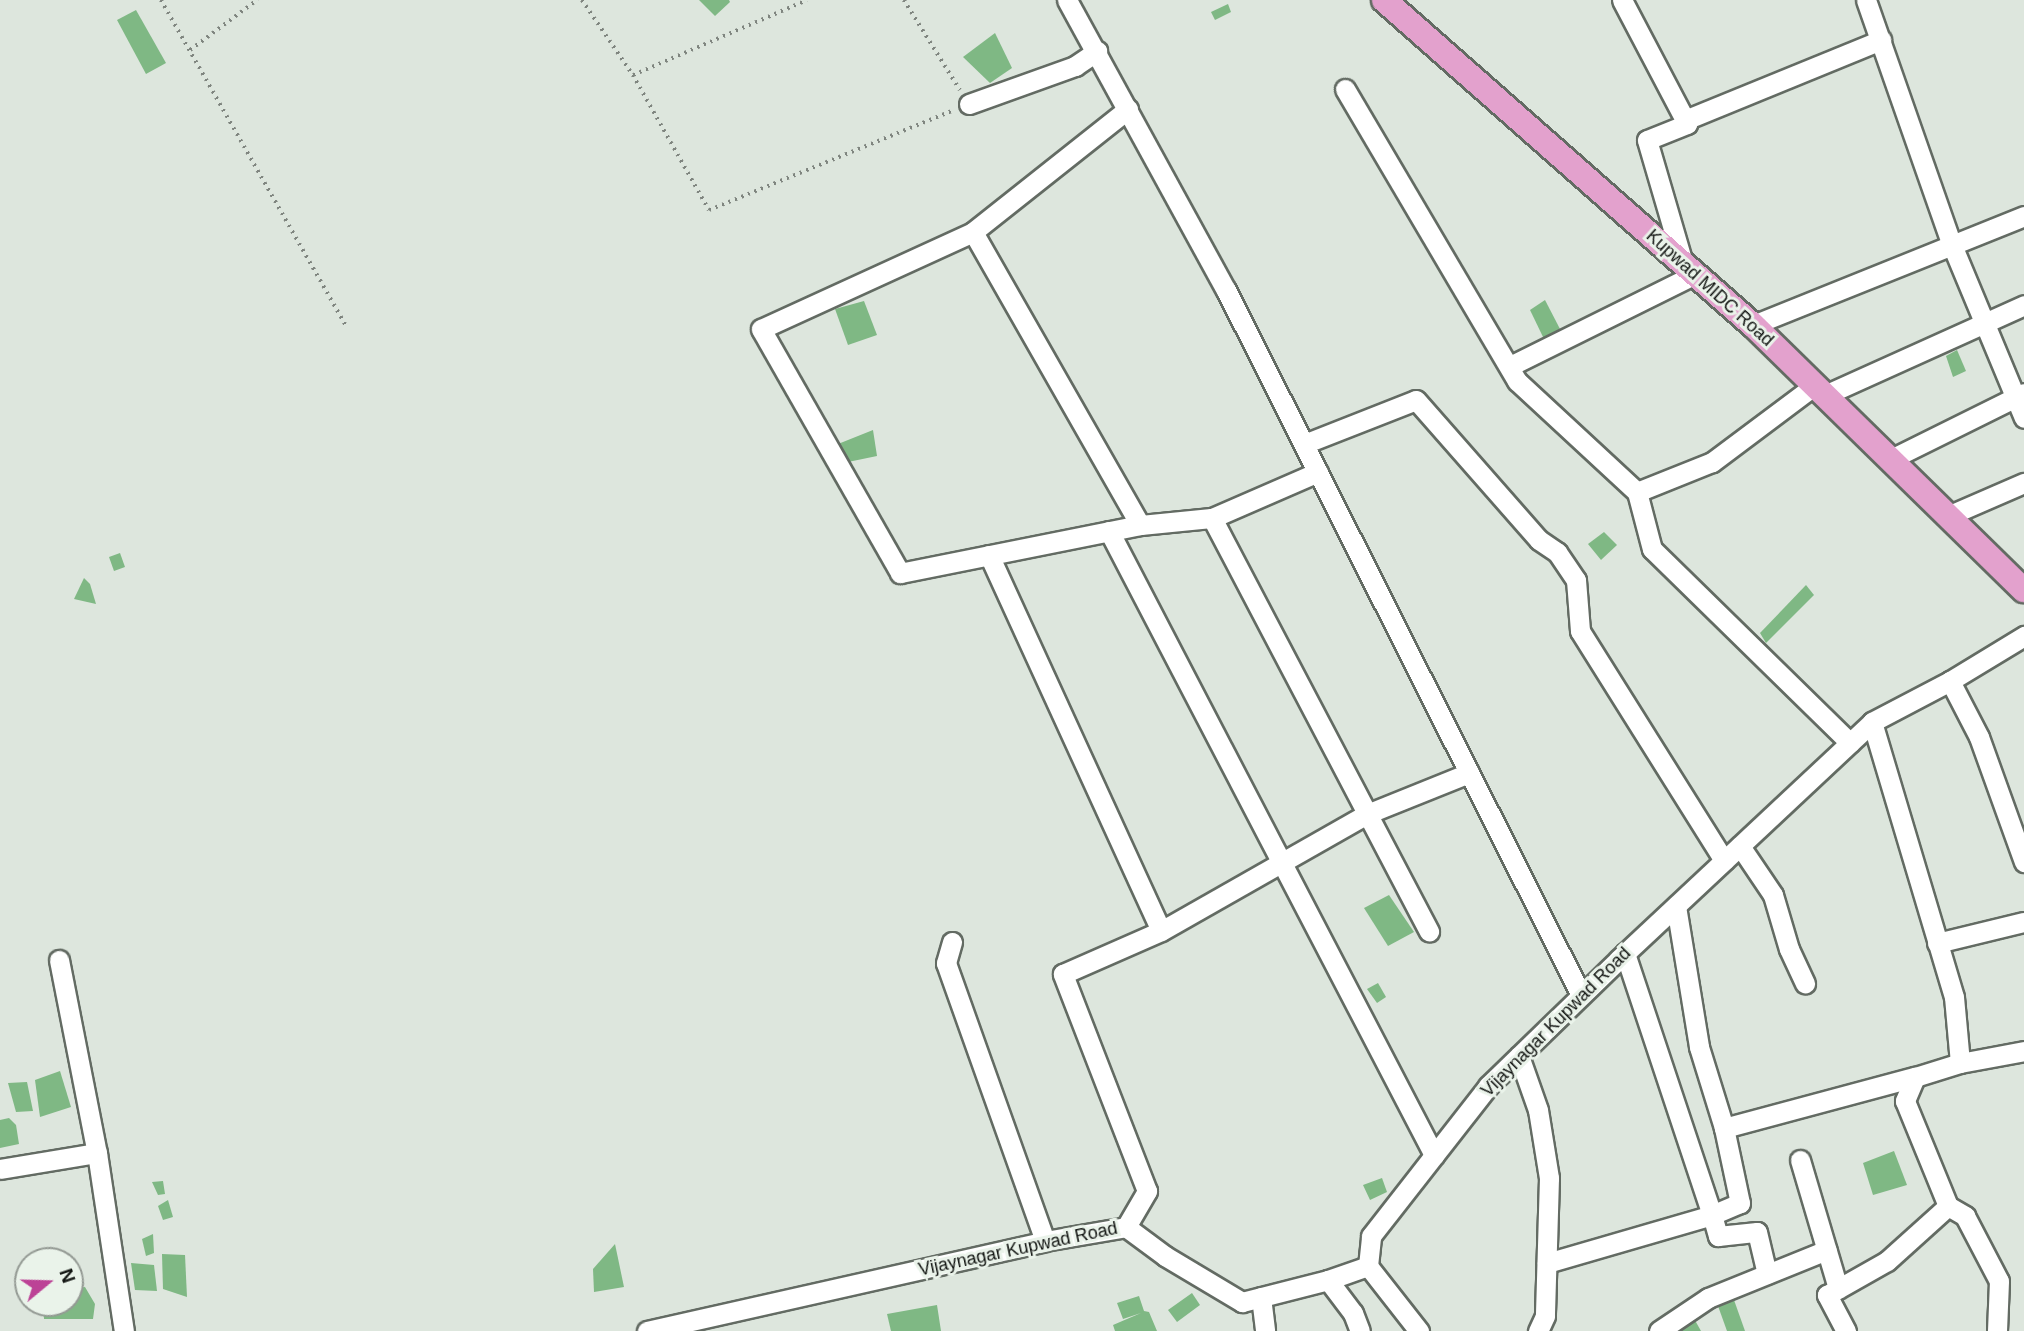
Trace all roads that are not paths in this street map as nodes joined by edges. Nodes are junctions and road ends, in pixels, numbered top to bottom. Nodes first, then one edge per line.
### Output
1 (1067, 0) edge
2 (1866, 0) edge
3 (1624, 1) edge
4 (1388, 2) edge
5 (1881, 40) junction
6 (1097, 51) junction
7 (1345, 89) dead end
8 (969, 104) road end
9 (1128, 109) junction
10 (1685, 120) junction
11 (2024, 216) edge
12 (973, 232) junction
13 (1952, 245) junction
14 (1689, 269) junction
15 (2024, 306) edge
16 (1985, 323) junction
17 (1753, 325) junction
18 (1510, 366) junction
19 (1820, 390) junction
20 (2020, 395) edge
21 (2024, 418) edge
22 (1304, 444) junction
23 (1891, 458) junction
24 (1318, 472) junction
25 (2024, 483) edge
26 (1637, 492) junction
27 (1950, 515) junction
28 (1212, 518) junction
29 (1140, 525) junction
30 (1109, 531) junction
31 (989, 555) junction
32 (2024, 590) edge
33 (2024, 636) edge
34 (1950, 681) junction
35 (1872, 722) junction
36 (1850, 743) junction
37 (1469, 773) junction
38 (1367, 814) junction
39 (1740, 846) junction
40 (1724, 861) junction
41 (2024, 862) edge
42 (1281, 863) junction
43 (1676, 905) junction
44 (2024, 922) edge
45 (1161, 931) junction
46 (1429, 932) dead end
47 (952, 942) dead end
48 (1937, 943) junction
49 (1625, 953) junction
50 (59, 960) dead end
51 (1805, 983) dead end
52 (1581, 995) junction
53 (2024, 1051) edge
54 (1519, 1056) junction
55 (1960, 1063) junction
56 (1915, 1077) junction
57 (1724, 1128) junction
58 (97, 1153) junction
59 (1434, 1155) junction
60 (1800, 1160) dead end
61 (0, 1169) edge
62 (1948, 1206) junction
63 (1712, 1215) junction
64 (1126, 1227) junction
65 (1045, 1241) junction
66 (1827, 1250) junction
67 (1547, 1263) junction
68 (1368, 1266) junction
69 (1767, 1274) junction
70 (1328, 1280) junction
71 (1838, 1288) junction
72 (1261, 1297) junction
73 (124, 1331) edge
74 (647, 1331) edge
75 (1265, 1331) edge
76 (1360, 1331) edge
77 (1419, 1331) edge
78 (1538, 1331) edge
79 (1659, 1331) edge
80 (1846, 1331) edge
81 (1997, 1331) edge

1 - 6 street
2 - 5 street
3 - 10 street
4 - 14 main road, Kupwad MIDC Road
5 - 10 street
5 - 13 street
6 - 8 street
6 - 9 street
7 - 18 street
9 - 12 street
9 - 22 street
10 - 14 street
11 - 13 street
12 - 29 street
12 - 31 street
13 - 16 street
13 - 17 street
14 - 17 main road, Kupwad MIDC Road
14 - 18 street
15 - 16 street
16 - 19 street
16 - 20 street
17 - 19 main road, Kupwad MIDC Road
18 - 26 street
19 - 23 main road, Kupwad MIDC Road
19 - 26 street
20 - 21 street
20 - 23 street
22 - 24 street
22 - 40 street
23 - 27 main road, Kupwad MIDC Road
24 - 28 street
24 - 37 street
25 - 27 street
26 - 36 street
27 - 32 main road, Kupwad MIDC Road
28 - 29 street
28 - 38 street
29 - 30 street
30 - 31 street
30 - 42 street
31 - 45 street
33 - 34 street, Vijaynagar Kupwad Road
34 - 35 street, Vijaynagar Kupwad Road
34 - 41 street
35 - 36 street, Vijaynagar Kupwad Road
35 - 48 street
36 - 39 street, Vijaynagar Kupwad Road
37 - 38 street
37 - 52 street
38 - 42 street
38 - 46 street
39 - 40 street, Vijaynagar Kupwad Road
39 - 51 street
40 - 43 street, Vijaynagar Kupwad Road
42 - 45 street
42 - 59 street
43 - 49 street, Vijaynagar Kupwad Road
43 - 57 street
44 - 48 street
45 - 64 street
47 - 65 street
48 - 55 street
49 - 52 street, Vijaynagar Kupwad Road
49 - 63 street
50 - 58 street
52 - 54 street, Vijaynagar Kupwad Road
53 - 55 street
54 - 59 street, Vijaynagar Kupwad Road
54 - 67 street
55 - 56 street
56 - 57 street
56 - 62 street
57 - 63 street
58 - 61 street
58 - 73 street
59 - 68 street, Vijaynagar Kupwad Road
60 - 66 street
62 - 71 street
62 - 81 street
63 - 67 street
63 - 69 street
64 - 65 street, Vijaynagar Kupwad Road
64 - 72 street, Vijaynagar Kupwad Road
65 - 74 street, Vijaynagar Kupwad Road
66 - 69 street
66 - 71 street
67 - 78 street
68 - 70 street, Vijaynagar Kupwad Road
68 - 77 street
69 - 79 street
70 - 72 street, Vijaynagar Kupwad Road
70 - 76 street
71 - 80 street
72 - 75 street

